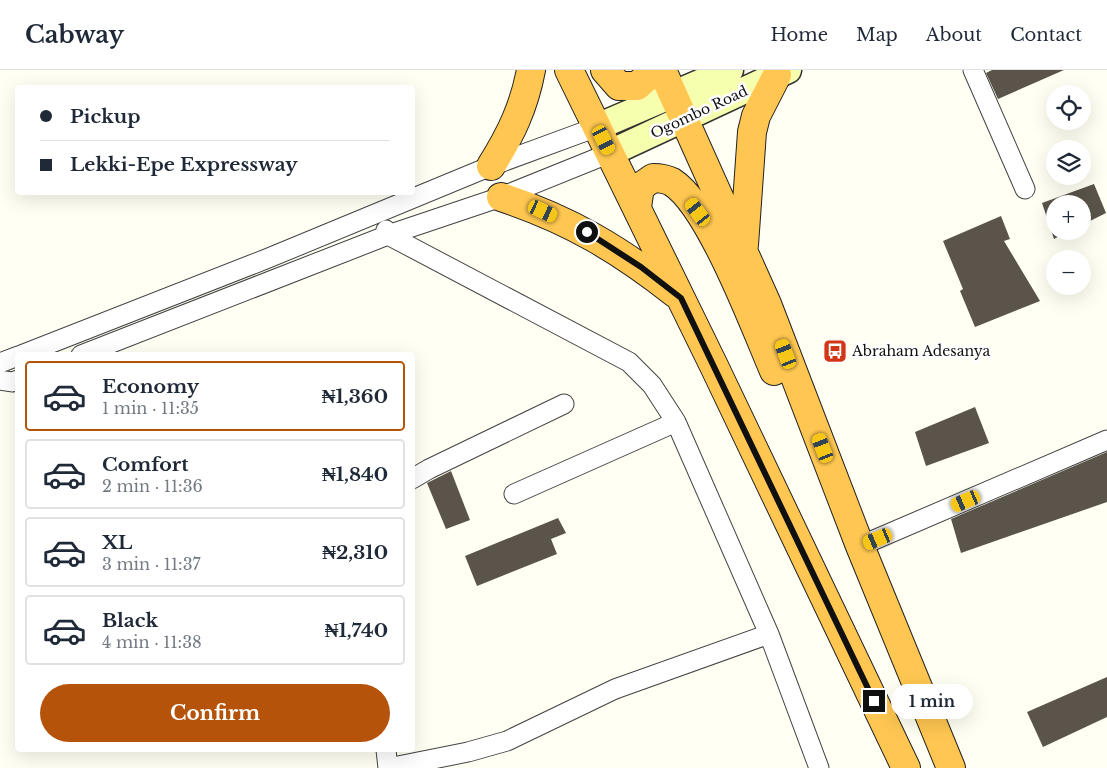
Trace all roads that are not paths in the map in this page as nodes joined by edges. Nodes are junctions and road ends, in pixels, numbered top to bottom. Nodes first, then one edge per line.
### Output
1 (531, 70) edge
2 (569, 70) edge
3 (605, 70) edge
4 (651, 70) edge
5 (662, 70) edge
6 (730, 70) edge
7 (973, 70) edge
8 (782, 72) edge
9 (680, 107) junction
10 (597, 127) junction
11 (610, 153) junction
12 (491, 166) junction
13 (1025, 189) dead end
14 (501, 198) junction
15 (637, 207) junction
16 (378, 213) junction
17 (388, 236) junction
18 (743, 252) junction
19 (681, 298) junction
20 (29, 352) edge
21 (89, 352) edge
22 (15, 357) edge
23 (0, 363) edge
24 (0, 380) edge
25 (15, 381) edge
26 (564, 404) dead end
27 (676, 422) junction
28 (1107, 440) edge
29 (833, 474) junction
30 (415, 477) edge
31 (514, 494) dead end
32 (860, 546) junction
33 (769, 634) junction
34 (386, 752) edge
35 (388, 768) edge
36 (819, 768) edge
37 (906, 768) edge
38 (951, 768) edge

1 - 12 highway
2 - 10 highway
3 - 4 highway
5 - 9 highway
6 - 9 main road, Ogombo Road
7 - 13 street
8 - 9 main road, Ogombo Road
8 - 18 highway
9 - 10 main road, Ogombo Road
9 - 11 main road, Ogombo Road
9 - 18 highway
10 - 11 highway
10 - 12 street
11 - 14 street
11 - 15 highway
12 - 16 street
14 - 17 street
14 - 19 highway
15 - 19 highway
15 - 29 highway
16 - 17 street
16 - 20 street
17 - 21 street
17 - 27 street
18 - 29 highway
19 - 37 highway
22 - 23 street
24 - 25 street
26 - 30 street
27 - 31 street
27 - 33 street
28 - 32 street
29 - 32 highway
32 - 38 highway
33 - 35 street
33 - 36 street
34 - 35 street

